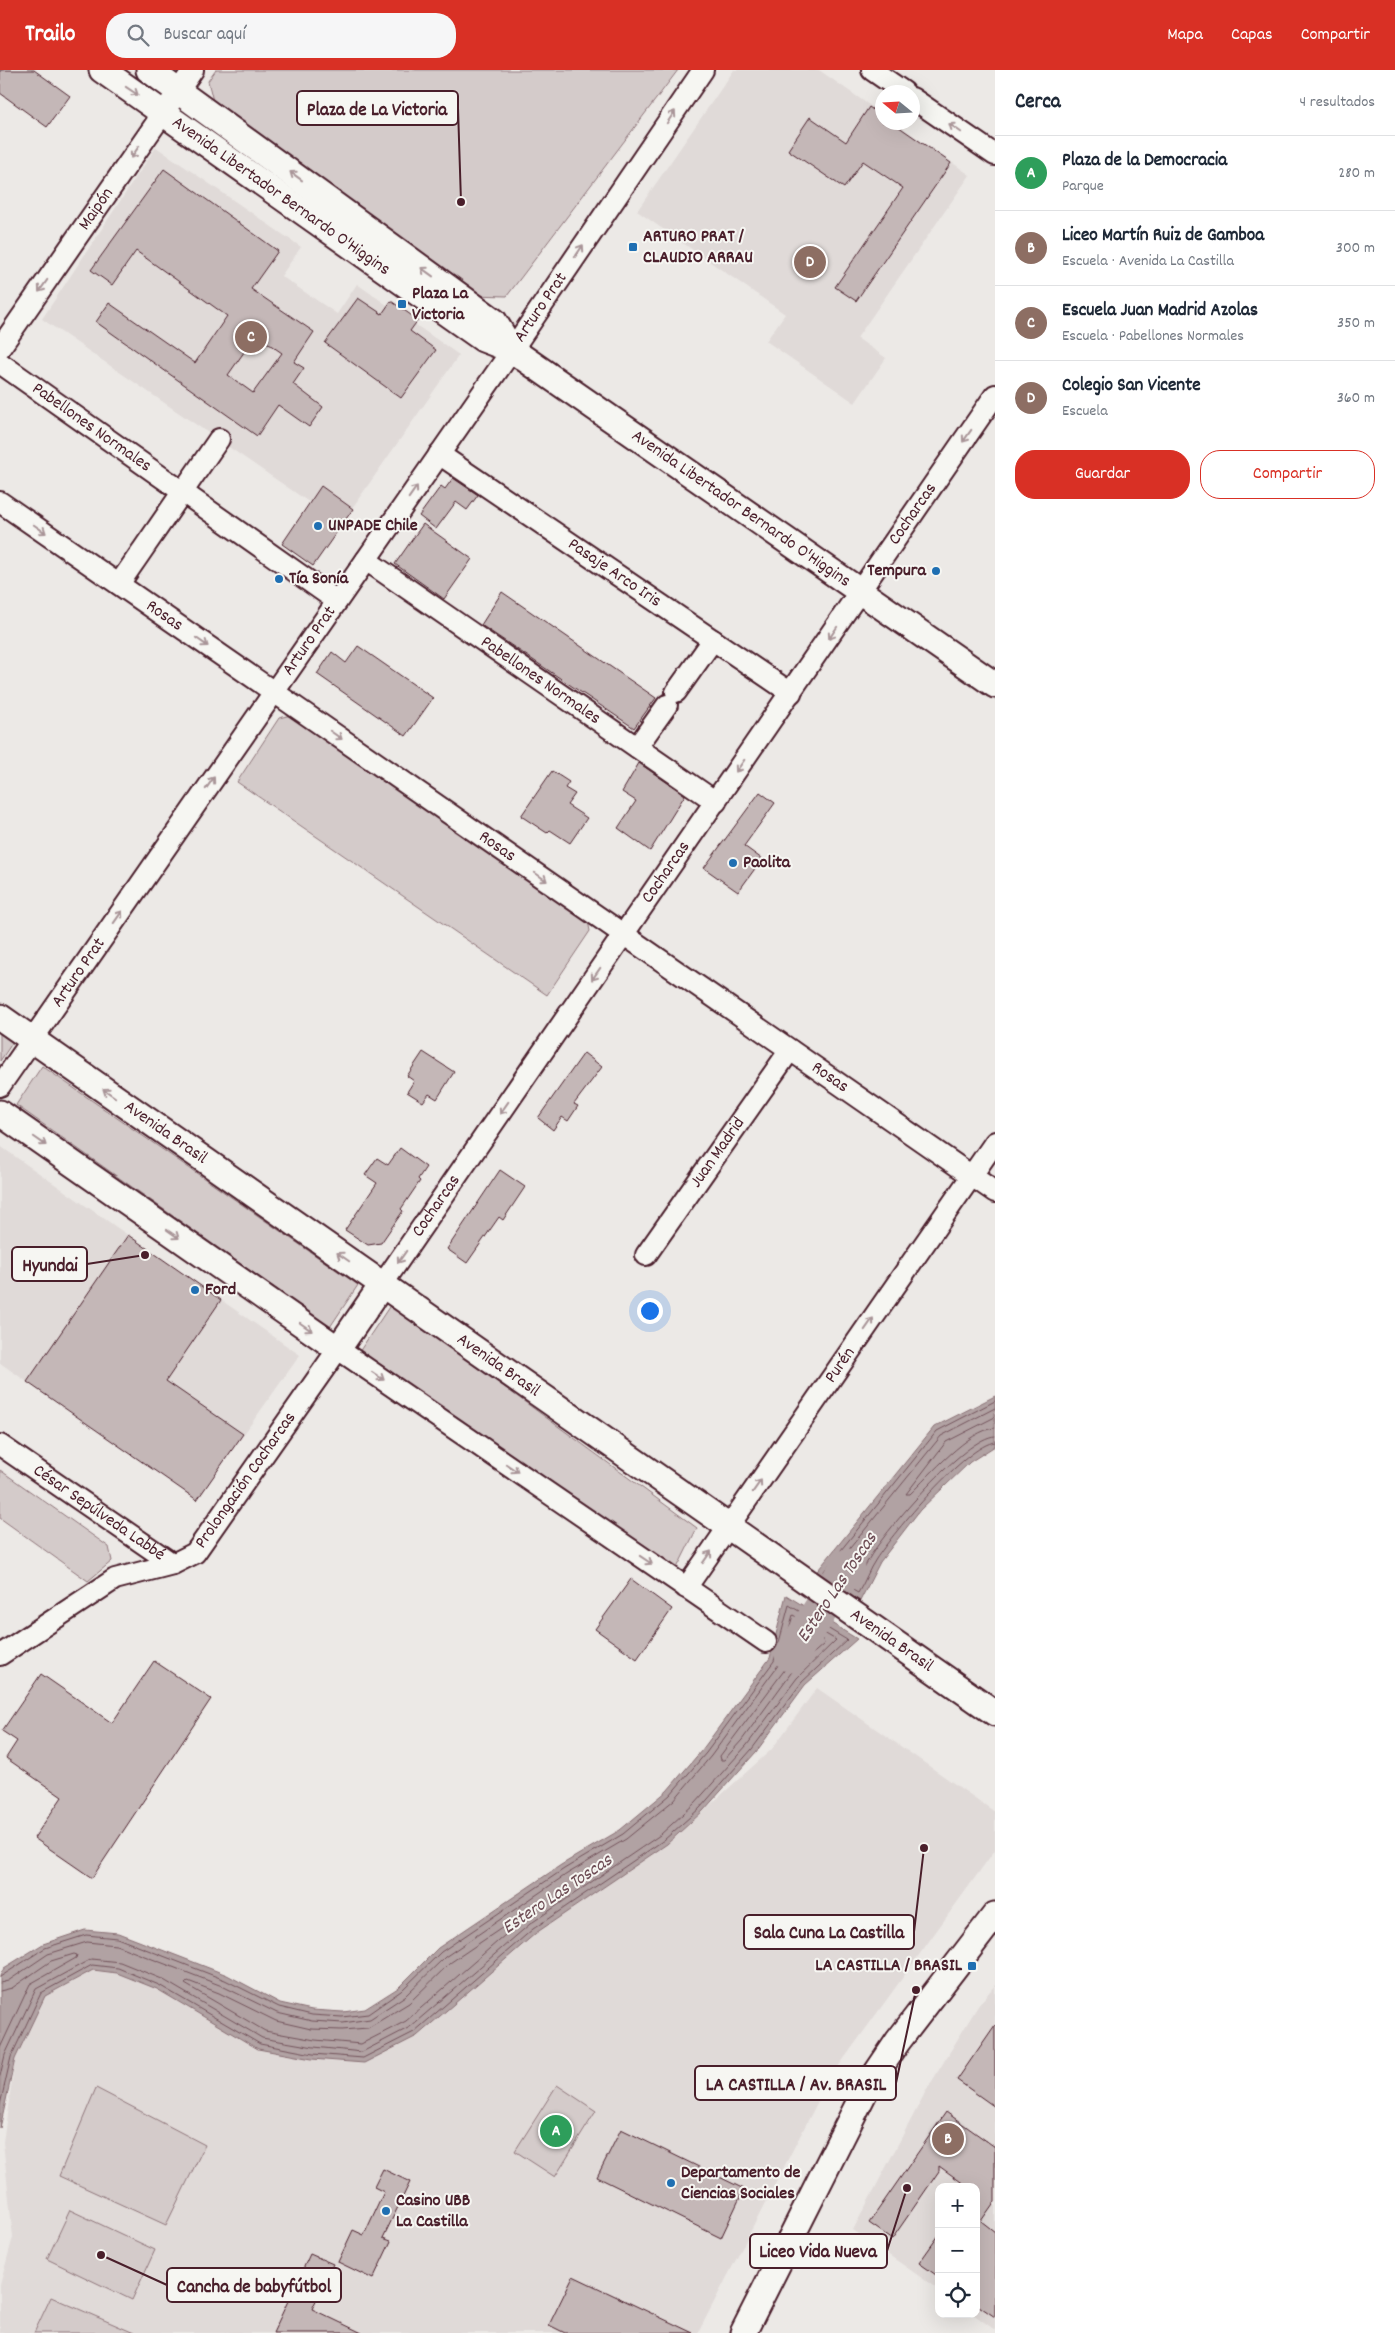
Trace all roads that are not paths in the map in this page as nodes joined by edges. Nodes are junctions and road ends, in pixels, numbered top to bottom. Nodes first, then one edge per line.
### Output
1 (102, 70) edge
2 (149, 70) edge
3 (193, 70) edge
4 (704, 70) edge
5 (872, 70) edge
6 (894, 85) edge
7 (179, 90) junction
8 (920, 104) edge
9 (163, 112) junction
10 (995, 156) edge
11 (0, 348) edge
12 (512, 350) junction
13 (0, 363) edge
14 (995, 396) edge
15 (219, 439) dead end
16 (440, 454) junction
17 (183, 492) junction
18 (0, 502) edge
19 (366, 560) junction
20 (119, 584) junction
21 (860, 592) junction
22 (337, 601) junction
23 (713, 640) junction
24 (995, 685) edge
25 (274, 692) junction
26 (791, 693) junction
27 (637, 748) junction
28 (716, 802) junction
29 (624, 934) junction
30 (0, 1017) edge
31 (32, 1040) junction
32 (790, 1050) junction
33 (0, 1086) edge
34 (0, 1113) edge
35 (995, 1142) edge
36 (972, 1176) junction
37 (995, 1192) edge
38 (646, 1255) dead end
39 (382, 1285) junction
40 (338, 1349) junction
41 (0, 1445) edge
42 (729, 1527) junction
43 (173, 1564) junction
44 (686, 1588) junction
45 (766, 1642) dead end
46 (0, 1655) edge
47 (995, 1713) edge
48 (995, 1915) edge
49 (742, 2333) edge

1 -> 9 main road, Avenida Libertador Bernardo O'Higgins
2 - 7 main road, Avenida Libertador Bernardo O'Higgins
3 - 7 street, Maipón
12 -> 4 street, Arturo Prat
5 - 6 street
7 - 9 street, Maipón
12 -> 7 main road, Avenida Libertador Bernardo O'Higgins
10 -> 8 street
9 -> 11 street, Maipón
9 - 12 main road, Avenida Libertador Bernardo O'Higgins
12 - 16 street, Arturo Prat
12 - 21 main road, Avenida Libertador Bernardo O'Higgins
13 - 17 street, Pabellones Normales
14 -> 21 street, Cocharcas
15 - 17 street
19 -> 16 street, Arturo Prat
16 - 23 street, Pasaje Arco Iris
17 - 20 street
17 - 22 street, Pabellones Normales
18 -> 20 street, Rosas
19 - 22 street, Arturo Prat
19 - 27 street, Pabellones Normales
20 -> 25 street, Rosas
21 - 24 main road, Avenida Libertador Bernardo O'Higgins
21 -> 26 street, Cocharcas
22 - 25 street, Arturo Prat
23 - 26 street, Pasaje Arco Iris
23 - 27 street
25 -> 29 street, Rosas
31 -> 25 street, Arturo Prat
26 -> 28 street, Cocharcas
27 - 28 street, Pabellones Normales
28 - 29 street, Cocharcas
29 - 32 street, Rosas
29 -> 39 street, Cocharcas
30 - 31 main road, Avenida Brasil
31 - 33 street, Arturo Prat
39 -> 31 main road, Avenida Brasil
32 - 36 street, Rosas
32 - 38 street, Juan Madrid
34 -> 40 main road
35 - 36 street, Purén
36 - 37 street, Rosas
42 -> 36 street, Purén
39 - 40 main road, Cocharcas
39 - 42 main road, Avenida Brasil
40 - 43 street, Prolongación Cocharcas
40 -> 44 street
41 - 43 street, César Sepúlveda Labbé
44 -> 42 street, Purén
42 - 47 main road, Avenida Brasil
43 - 46 street, Prolongación Cocharcas
44 - 45 street
48 - 49 main road

